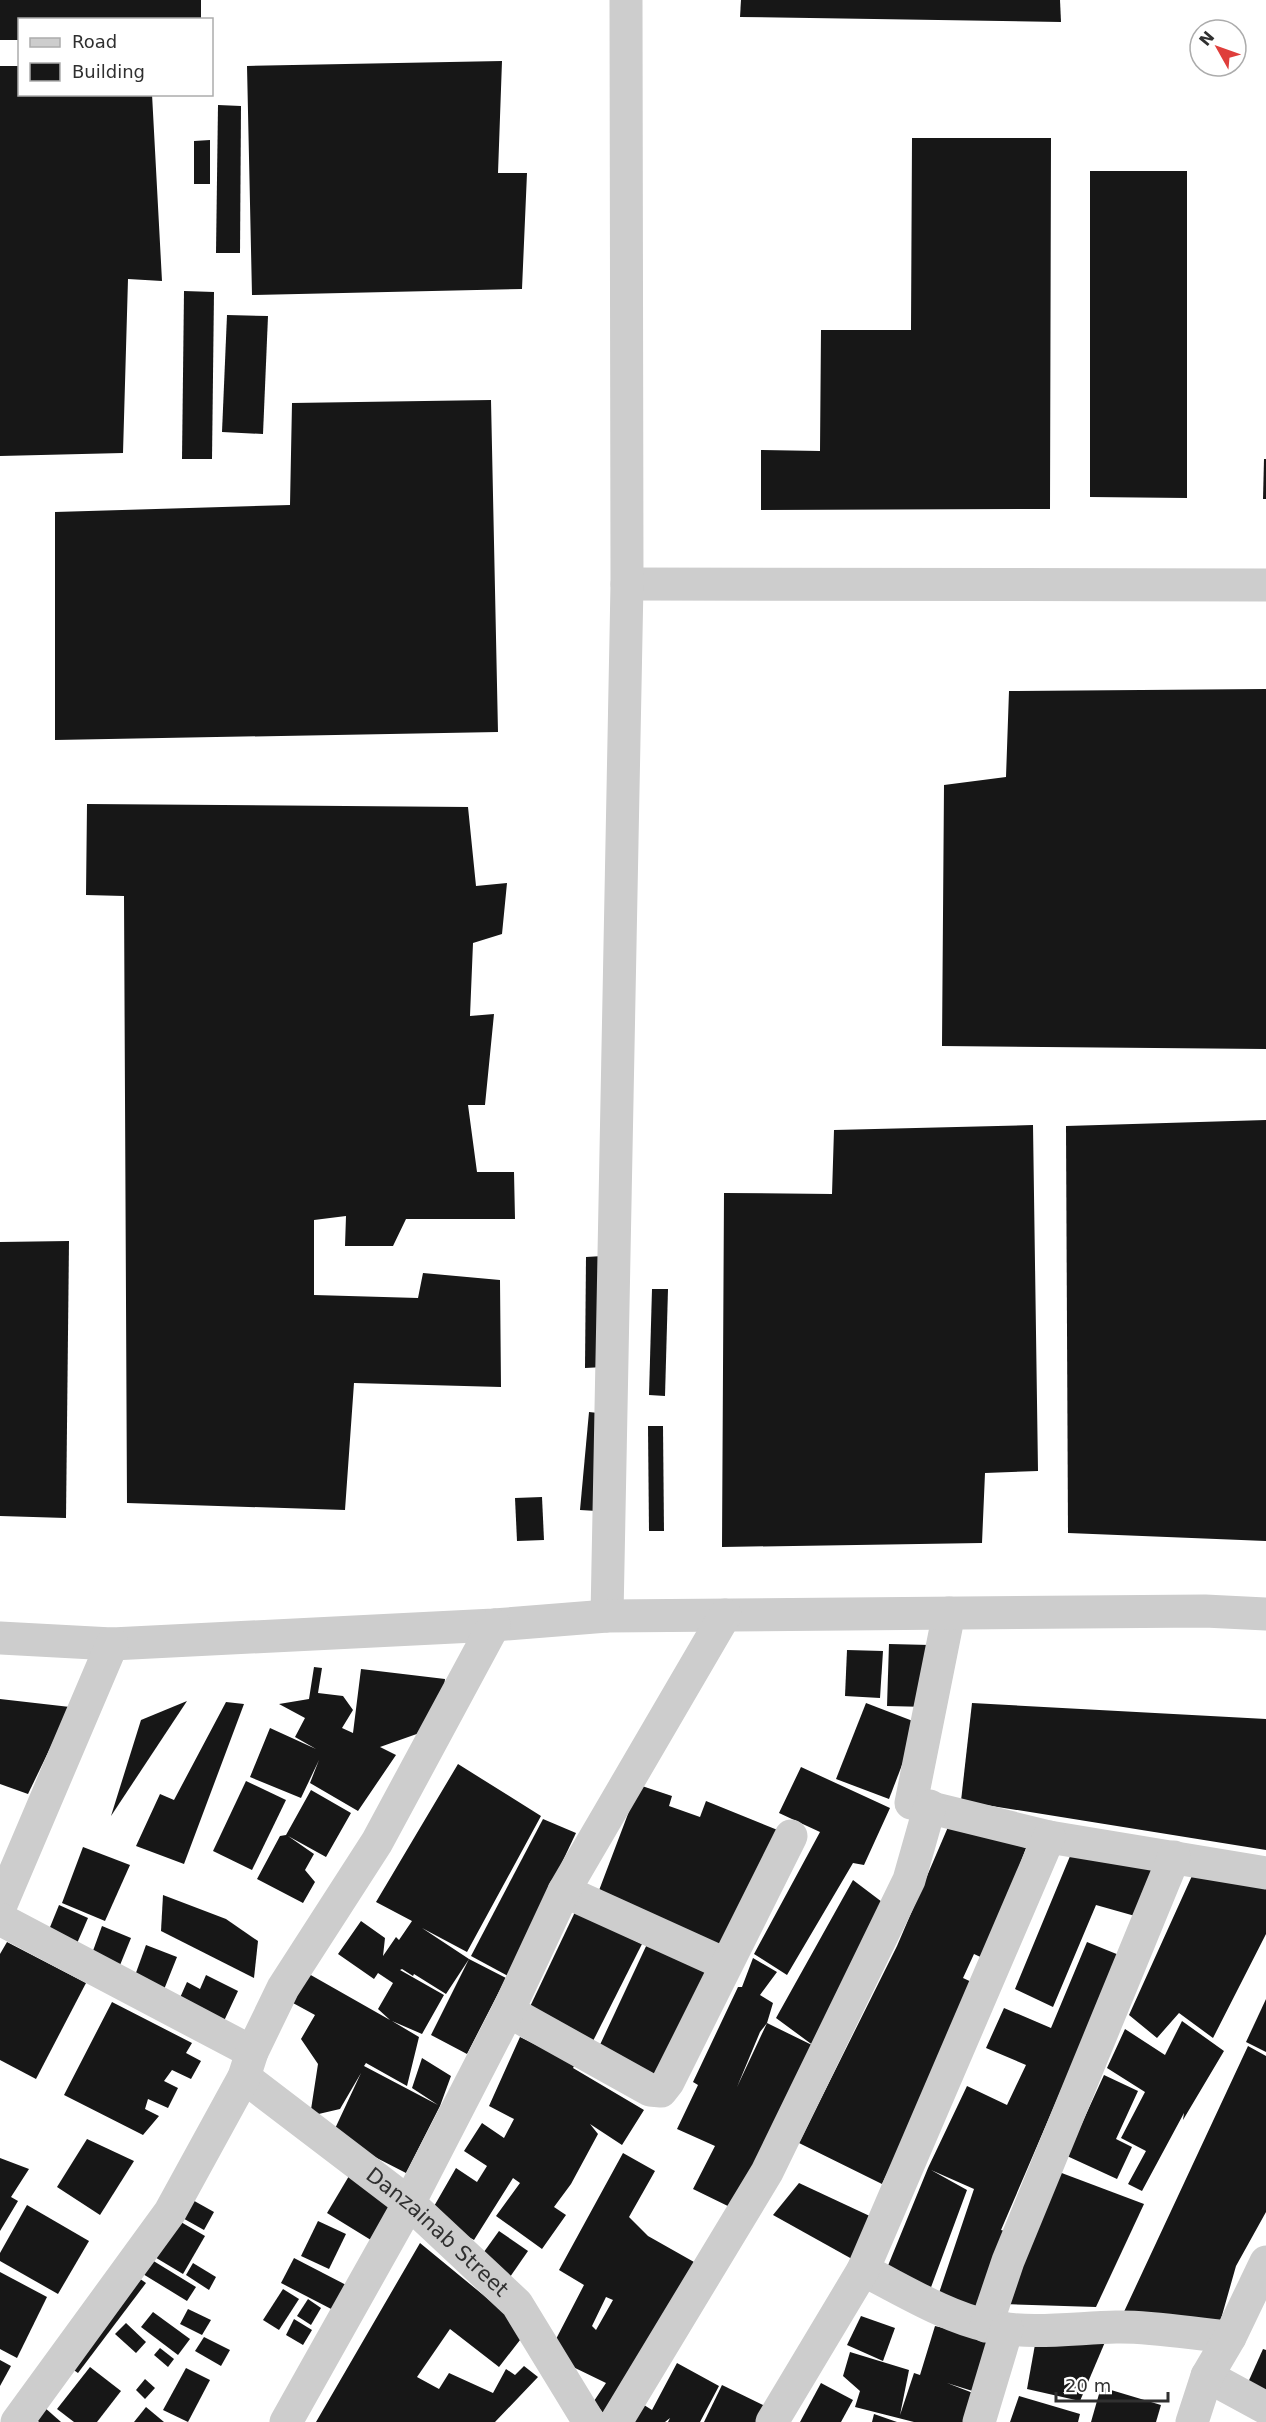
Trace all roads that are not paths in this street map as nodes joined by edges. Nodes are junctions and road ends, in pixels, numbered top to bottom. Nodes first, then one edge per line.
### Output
1 (626, 0) edge
2 (627, 584) junction
3 (1266, 585) edge
4 (949, 1614) junction
5 (1266, 1614) edge
6 (725, 1615) junction
7 (608, 1616) junction
8 (494, 1625) junction
9 (0, 1638) edge
10 (112, 1644) junction
11 (930, 1806) junction
12 (791, 1836) dead end
13 (1049, 1837) junction
14 (1174, 1857) junction
15 (1266, 1873) edge
16 (564, 1890) junction
17 (0, 1907) edge
18 (0, 1919) edge
19 (725, 1964) junction
20 (508, 2011) junction
21 (248, 2064) junction
22 (409, 2203) junction
23 (1266, 2262) edge
24 (863, 2270) junction
25 (997, 2327) junction
26 (1230, 2337) junction
27 (1207, 2376) junction
28 (1266, 2408) edge
29 (17, 2422) edge
30 (286, 2422) edge
31 (590, 2422) edge
32 (616, 2422) edge
33 (772, 2422) edge
34 (979, 2422) edge
35 (1192, 2422) edge

1 - 2 street
2 - 3 street
2 - 7 street
4 - 5 street
4 - 6 street
4 - 11 street
6 - 7 street
6 - 16 street
7 - 8 street
8 - 10 street
8 - 21 street
9 - 10 street
10 - 17 street
11 - 13 street
11 - 32 street
12 - 19 street
13 - 14 street
13 - 24 street
14 - 15 street
14 - 25 street
16 - 19 street
16 - 20 street
18 - 21 street, Danzainab Street
19 - 20 street
20 - 22 street
21 - 22 street, Danzainab Street
21 - 29 street
22 - 30 street
22 - 31 street, Danzainab Street
23 - 26 street
24 - 25 street
24 - 33 street
25 - 26 street
25 - 34 street
26 - 27 street
27 - 28 street
27 - 35 street

